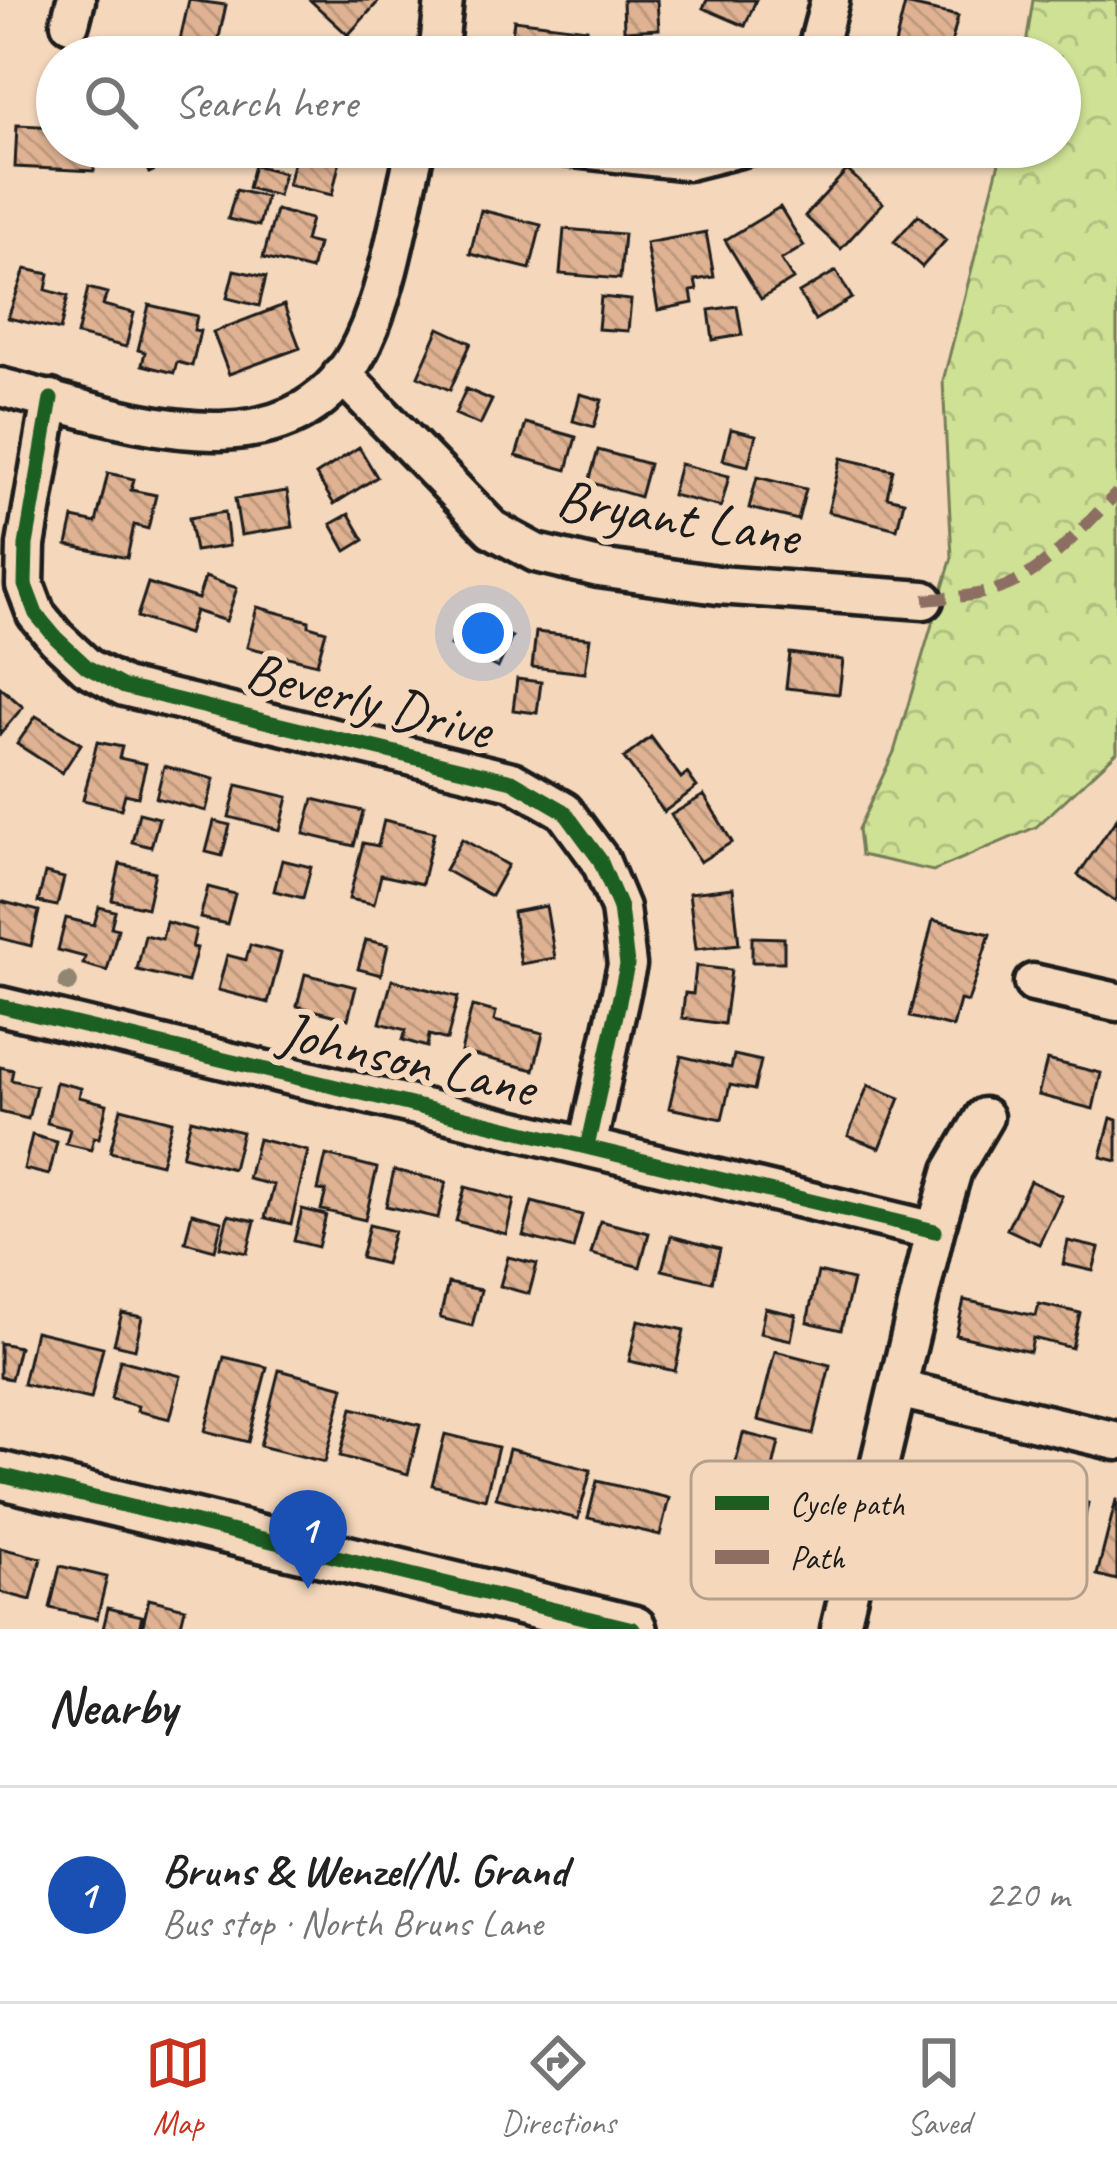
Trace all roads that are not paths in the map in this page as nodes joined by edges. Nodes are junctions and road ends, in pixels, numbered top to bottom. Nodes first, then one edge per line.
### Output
1 (444, 0) edge
2 (830, 0) edge
3 (440, 36) edge
4 (821, 36) edge
5 (411, 168) edge
6 (342, 374) junction
7 (0, 387) edge
8 (51, 400) junction
9 (924, 600) dead end
10 (1033, 983) dead end
11 (1117, 1002) edge
12 (0, 1006) edge
13 (984, 1117) dead end
14 (587, 1147) junction
15 (935, 1231) junction
16 (898, 1389) junction
17 (1117, 1441) edge
18 (881, 1461) edge
19 (0, 1475) edge
20 (847, 1599) edge
21 (633, 1629) edge
22 (840, 1629) edge

1 - 3 street
2 - 4 street
5 - 6 street
6 - 8 street
6 - 9 street, Bryant Lane
7 - 8 street
8 - 14 street, Beverly Drive
10 - 11 street
12 - 14 street, Johnson Lane
13 - 15 street
14 - 15 street, Johnson Lane
15 - 16 street
16 - 17 street
16 - 18 street
19 - 21 main road
20 - 22 street

